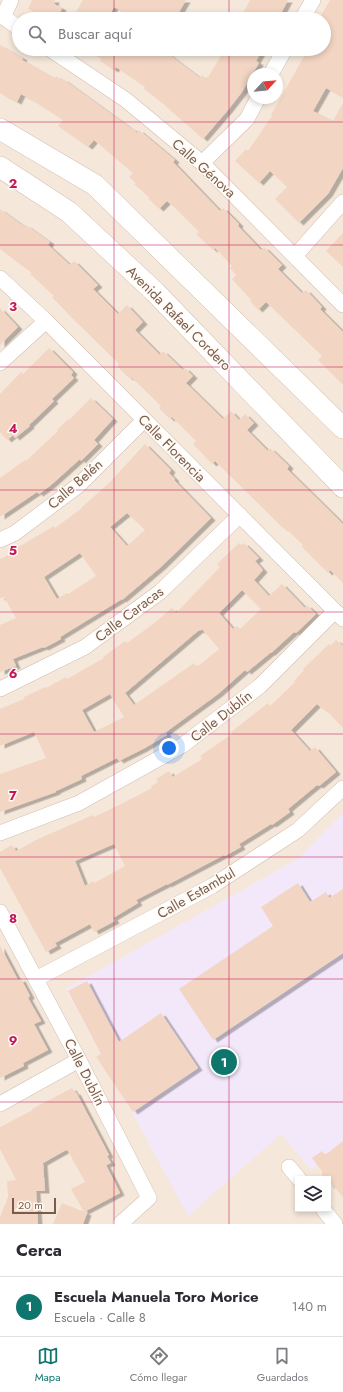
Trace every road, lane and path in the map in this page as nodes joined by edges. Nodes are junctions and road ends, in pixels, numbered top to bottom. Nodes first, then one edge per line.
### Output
1 (10, 0) edge
2 (313, 0) edge
3 (306, 12) edge
4 (12, 24) edge
5 (60, 56) edge
6 (281, 56) edge
7 (275, 68) edge
8 (255, 104) edge
9 (0, 129) edge
10 (202, 163) junction
11 (0, 166) edge
12 (343, 202) edge
13 (295, 256) junction
14 (0, 278) edge
15 (343, 305) edge
16 (46, 321) junction
17 (0, 363) edge
18 (144, 420) junction
19 (343, 428) edge
20 (343, 487) edge
21 (240, 515) junction
22 (0, 540) edge
23 (339, 615) edge
24 (0, 689) edge
25 (343, 788) edge
26 (0, 833) edge
27 (0, 912) edge
28 (36, 979) junction
29 (79, 1060) junction
30 (0, 1104) edge
31 (289, 1166) dead end
32 (297, 1176) edge
33 (325, 1212) edge
34 (120, 1224) edge
35 (335, 1224) edge

1 - 4 street
2 - 3 street
5 - 10 street, Calle Génova
6 - 7 street
8 - 10 street
9 - 19 main road
10 - 13 street, Calle Génova
11 - 20 main road, Avenida Rafael Cordero
12 - 13 street
13 - 15 street, Calle Génova
14 - 16 street, Calle Florencia
16 - 17 street
16 - 18 street, Calle Florencia
18 - 21 street, Calle Florencia
18 - 22 street, Calle Belén
21 - 23 street, Calle Florencia
21 - 24 street, Calle Caracas
23 - 26 street, Calle Dublín
25 - 28 street, Calle Estambul
27 - 28 street, Calle Dublín
28 - 29 street, Calle Dublín
29 - 30 street
29 - 34 street, Calle Dublín
31 - 32 street
33 - 35 street

